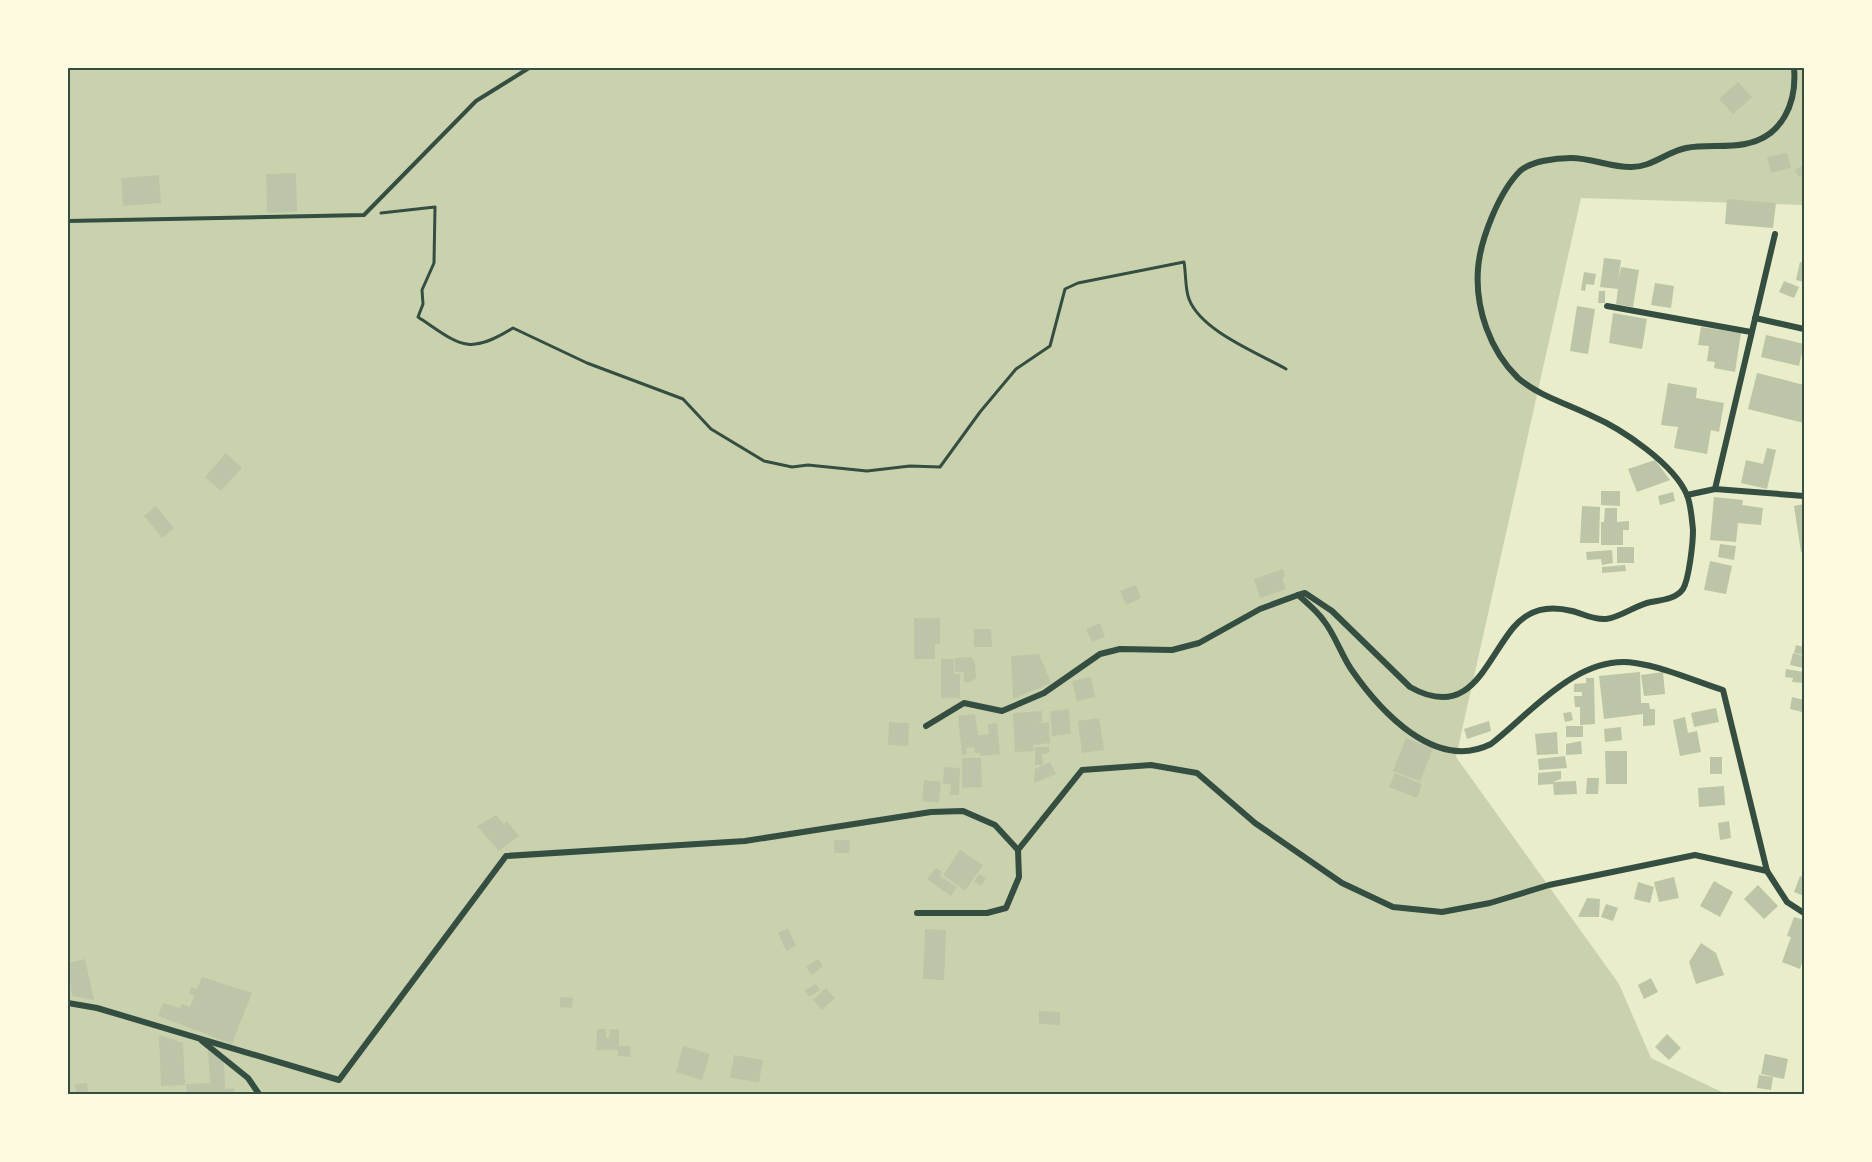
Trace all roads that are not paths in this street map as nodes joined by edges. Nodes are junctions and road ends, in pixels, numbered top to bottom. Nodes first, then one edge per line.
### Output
1 (529, 68) edge
2 (1794, 68) edge
3 (68, 221) edge
4 (1775, 234) dead end
5 (1607, 306) dead end
6 (1755, 318) junction
7 (1804, 330) edge
8 (1751, 332) junction
9 (1715, 489) junction
10 (1687, 495) junction
11 (1804, 496) edge
12 (1298, 595) junction
13 (926, 726) dead end
14 (1018, 850) junction
15 (1767, 871) junction
16 (917, 913) dead end
17 (1804, 913) edge
18 (68, 1003) edge
19 (200, 1039) junction
20 (259, 1095) edge

1 - 3 lane
2 - 10 street
4 - 6 street
5 - 8 street
6 - 7 street
6 - 8 street
8 - 9 street
9 - 10 street
9 - 11 street
10 - 12 street
12 - 13 street
12 - 15 street
14 - 15 street
14 - 16 street
14 - 19 street
15 - 17 street
18 - 19 street
19 - 20 street

